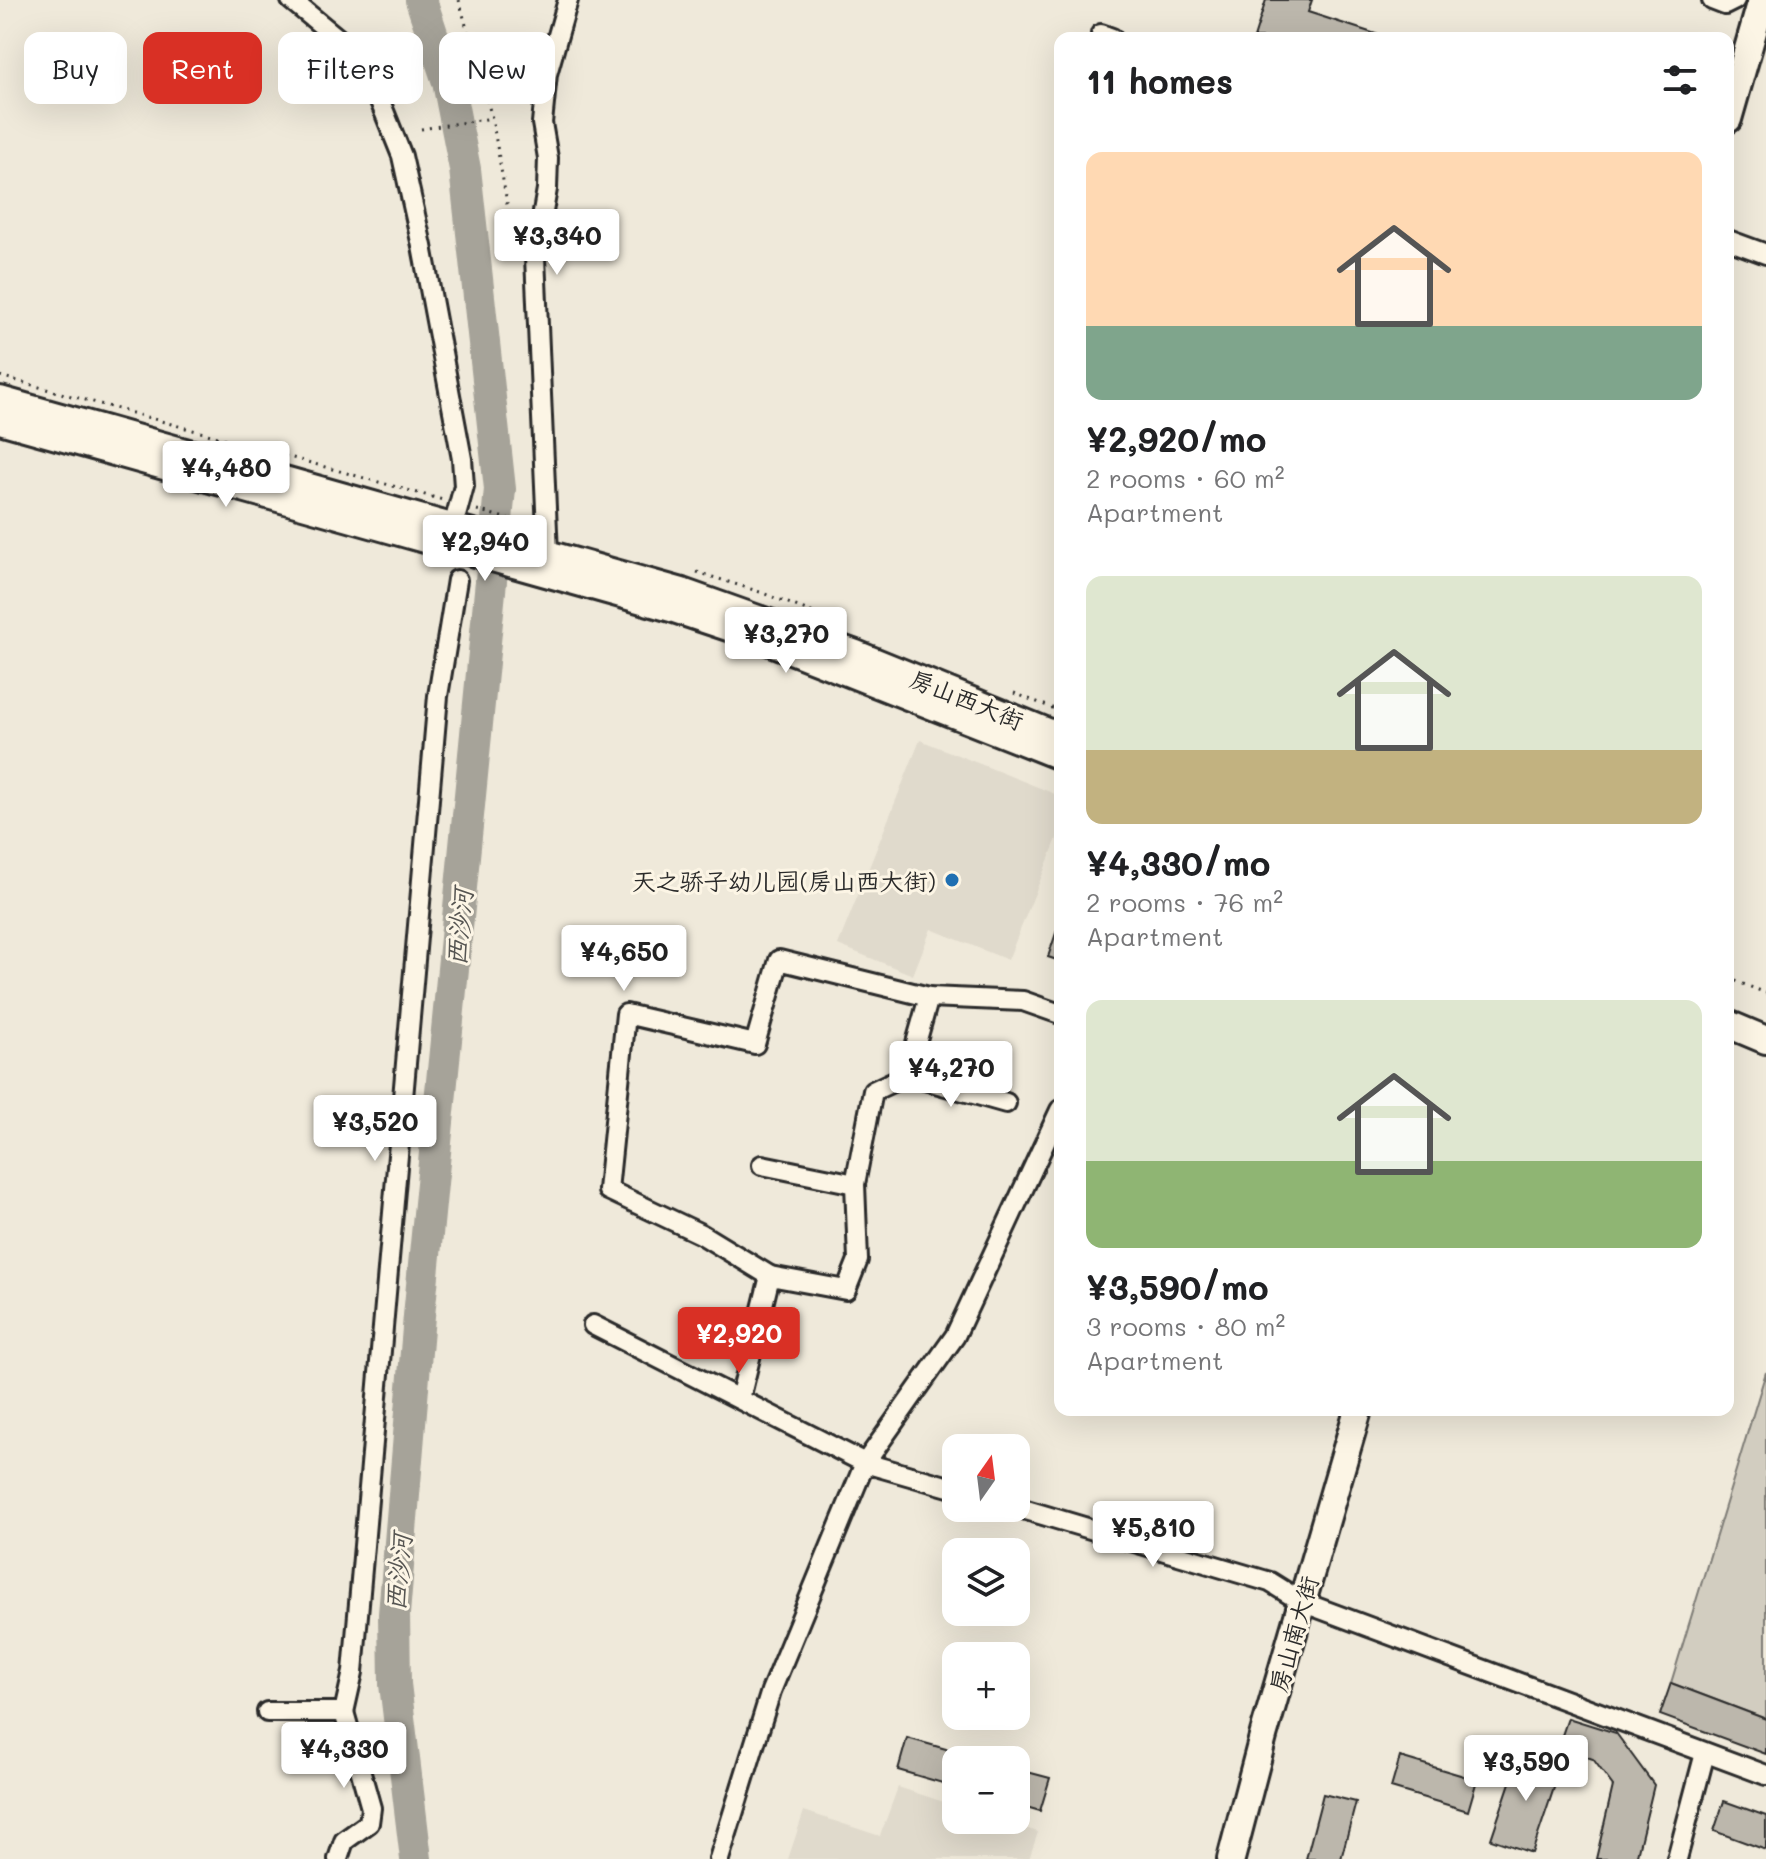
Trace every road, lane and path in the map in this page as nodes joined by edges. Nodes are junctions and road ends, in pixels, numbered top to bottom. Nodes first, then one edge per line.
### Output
1 (291, 0) edge
2 (459, 0) edge
3 (568, 0) edge
4 (1712, 0) edge
5 (1735, 0) edge
6 (1762, 0) edge
7 (1734, 98) edge
8 (492, 118) junction
9 (421, 129) dead end
10 (1734, 242) edge
11 (1766, 254) edge
12 (518, 261) dead end
13 (0, 376) edge
14 (0, 400) edge
15 (0, 420) edge
16 (516, 521) dead end
17 (464, 525) junction
18 (531, 556) junction
19 (457, 580) dead end
20 (1054, 735) edge
21 (1054, 754) edge
22 (1734, 980) edge
23 (1766, 993) edge
24 (929, 997) junction
25 (1734, 1008) edge
26 (1054, 1012) edge
27 (1766, 1021) edge
28 (1734, 1027) edge
29 (1766, 1040) edge
30 (907, 1075) junction
31 (1006, 1103) dead end
32 (1054, 1123) edge
33 (762, 1165) dead end
34 (855, 1184) junction
35 (770, 1276) junction
36 (593, 1325) dead end
37 (740, 1399) junction
38 (1356, 1416) edge
39 (865, 1463) junction
40 (942, 1485) edge
41 (1030, 1511) edge
42 (1302, 1602) junction
43 (267, 1712) dead end
44 (344, 1712) junction
45 (1705, 1753) junction
46 (1766, 1775) edge
47 (338, 1859) edge
48 (719, 1859) edge
49 (1231, 1859) edge
50 (1677, 1859) edge

1 - 17 street
2 - 8 path
3 - 18 street
4 - 5 street
6 - 7 main road
8 - 9 path
8 - 12 path
10 - 11 street
13 - 17 path
14 - 17 main road, 房山西大街
15 - 17 main road, 房山西大街
16 - 17 path
17 - 18 main road, 房山西大街
18 - 20 main road, 房山西大街
18 - 21 main road, 房山西大街
19 - 44 street
22 - 23 path
24 - 26 street
24 - 30 street
24 - 35 street
25 - 27 main road
28 - 29 main road
30 - 31 street
30 - 34 street
32 - 39 street
33 - 34 street
34 - 35 street
35 - 37 street
36 - 37 street
37 - 39 street
38 - 42 main road, 房山南大街
39 - 40 street
39 - 48 street
41 - 42 street
42 - 45 street
42 - 49 main road, 房山南大街
43 - 44 street
44 - 47 street
45 - 46 street
45 - 50 street

